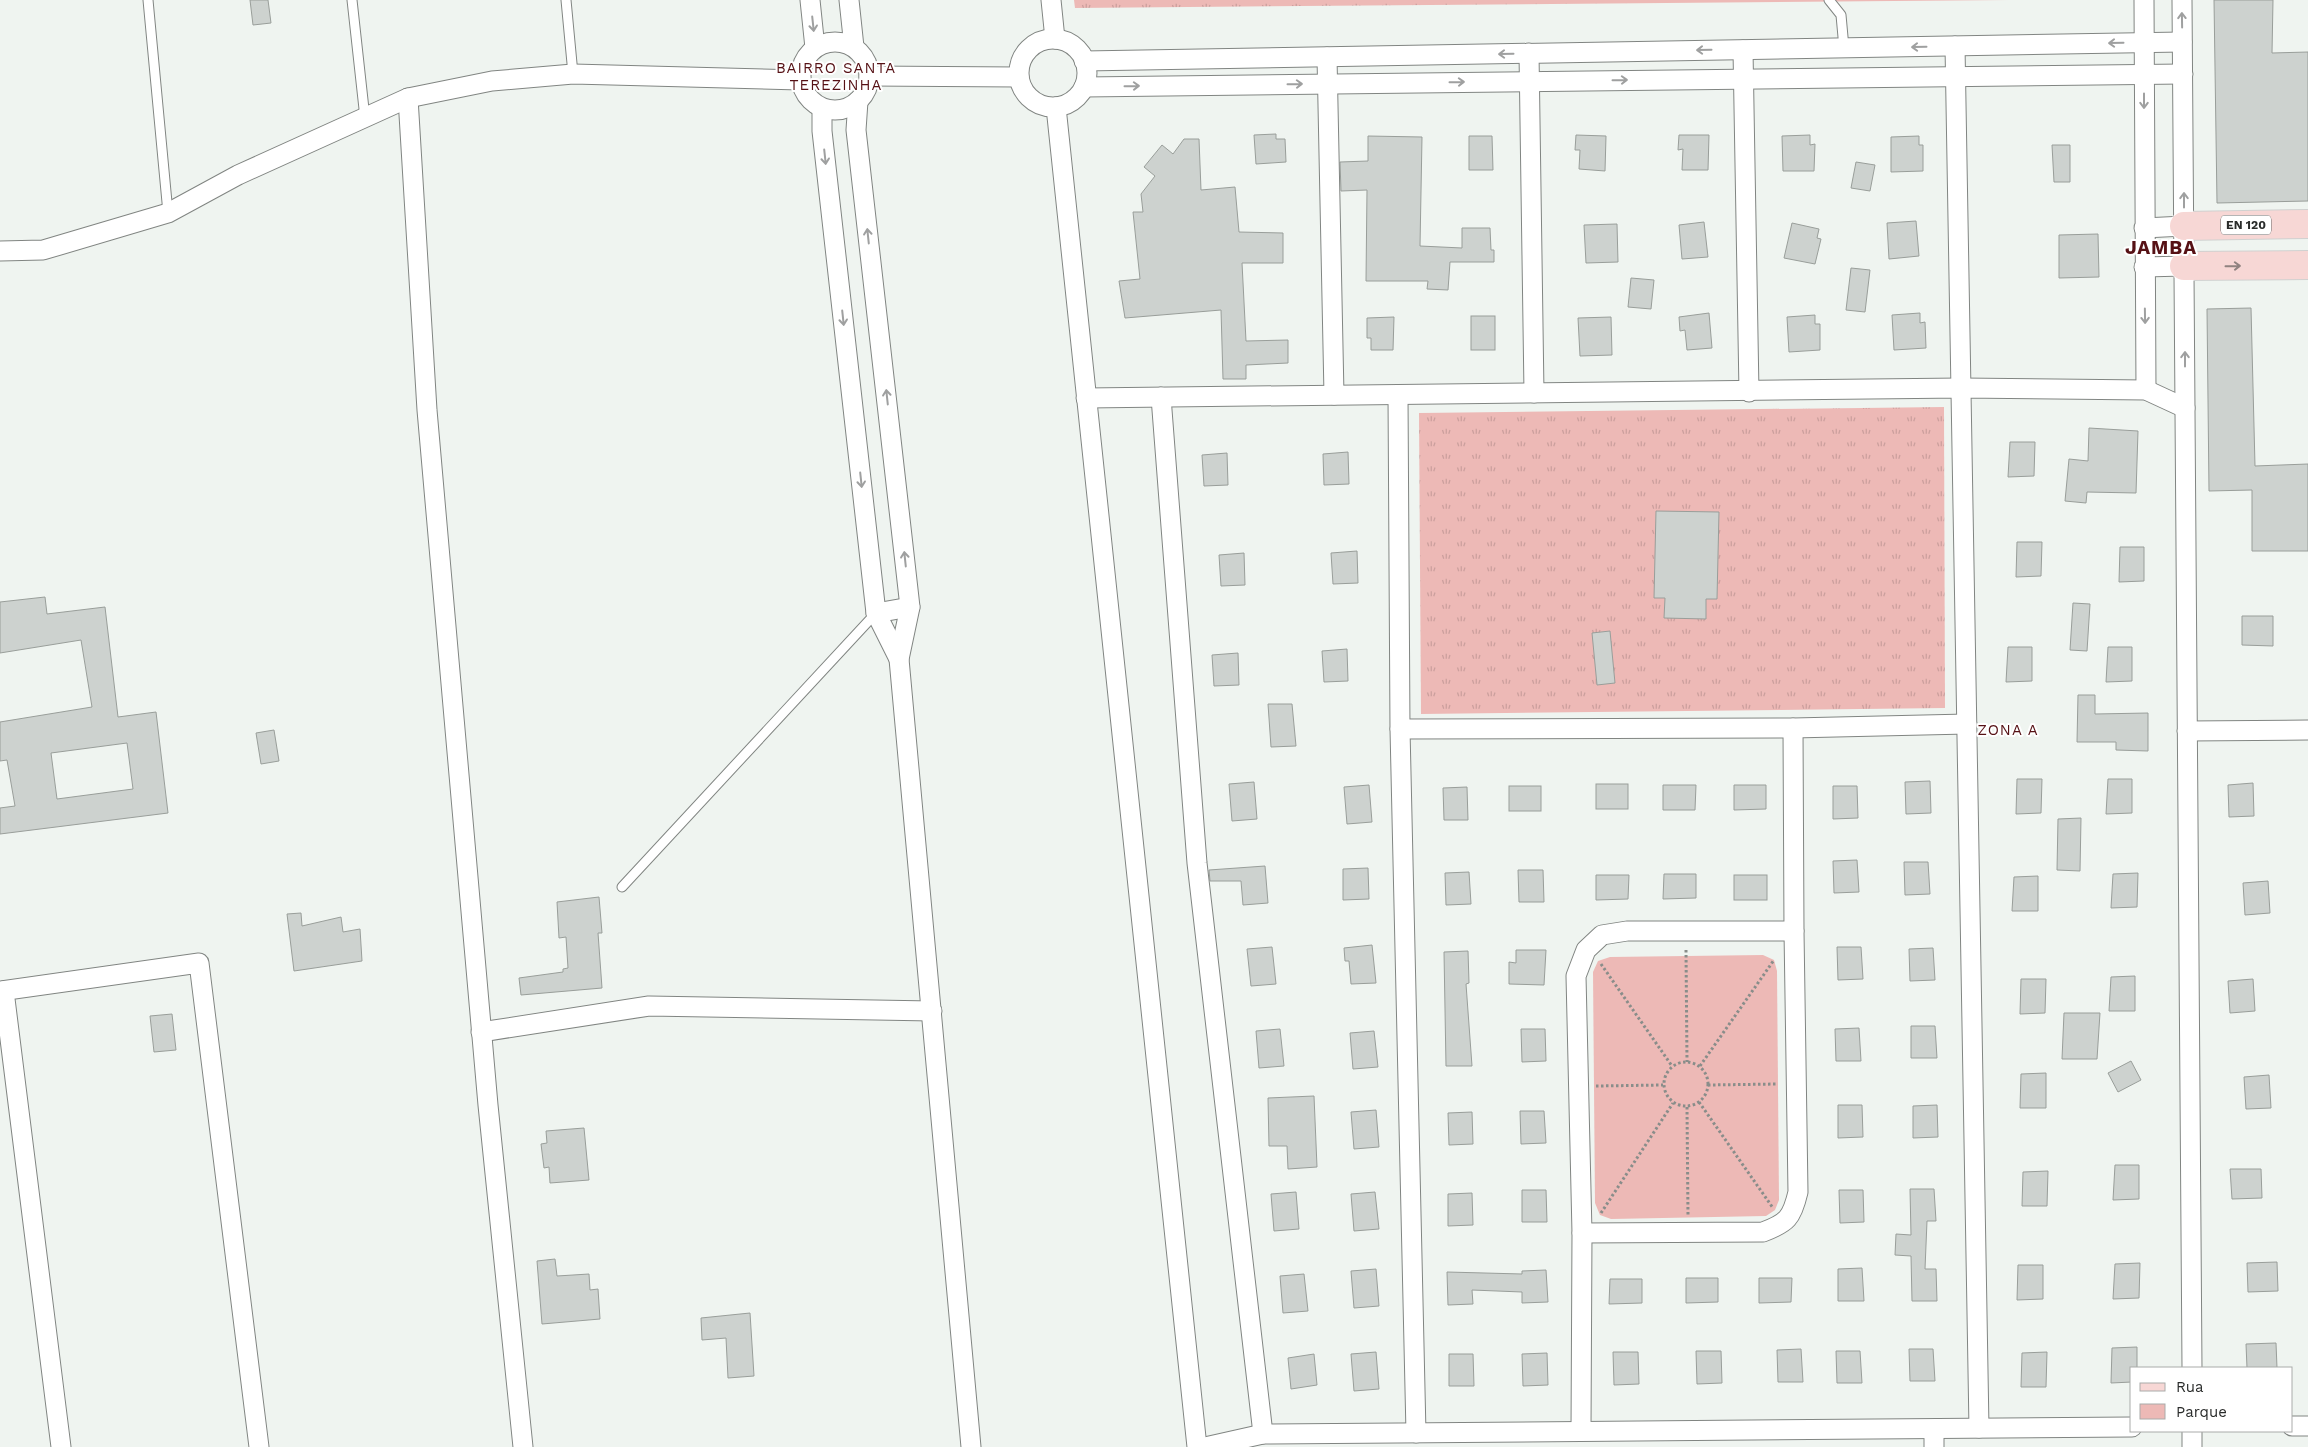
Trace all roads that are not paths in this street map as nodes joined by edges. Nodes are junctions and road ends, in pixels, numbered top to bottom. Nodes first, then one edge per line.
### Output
1 (148, 0) edge
2 (352, 0) edge
3 (566, 0) edge
4 (810, 0) edge
5 (849, 0) edge
6 (1051, 0) edge
7 (1829, 0) edge
8 (2144, 0) edge
9 (2182, 0) edge
10 (1055, 39) junction
11 (2182, 42) junction
12 (2144, 43) junction
13 (1955, 46) junction
14 (854, 47) junction
15 (815, 48) junction
16 (1844, 48) junction
17 (1743, 50) junction
18 (1529, 53) junction
19 (1328, 56) junction
20 (1084, 60) junction
21 (573, 74) junction
22 (2144, 74) junction
23 (2183, 74) junction
24 (870, 76) junction
25 (1955, 76) junction
26 (1019, 77) junction
27 (1743, 79) junction
28 (800, 80) junction
29 (1530, 82) junction
30 (1328, 84) junction
31 (1084, 87) junction
32 (408, 98) junction
33 (858, 101) junction
34 (1056, 107) junction
35 (822, 108) junction
36 (365, 118) junction
37 (168, 213) junction
38 (2308, 224) edge
39 (2184, 226) junction
40 (2144, 228) junction
41 (0, 251) edge
42 (2308, 265) edge
43 (2184, 266) junction
44 (2144, 267) junction
45 (1961, 388) junction
46 (2146, 390) junction
47 (1750, 392) junction
48 (1534, 393) junction
49 (1334, 395) junction
50 (1398, 395) junction
51 (1161, 397) junction
52 (1086, 398) junction
53 (2185, 408) junction
54 (910, 607) junction
55 (876, 613) junction
56 (899, 659) junction
57 (1966, 724) junction
58 (1793, 728) junction
59 (1400, 729) junction
60 (2308, 730) edge
61 (2188, 731) junction
62 (622, 887) dead end
63 (1794, 931) junction
64 (2, 991) edge
65 (932, 1011) junction
66 (481, 1032) junction
67 (1582, 1233) junction
68 (2192, 1367) edge
69 (2293, 1426) edge
70 (2308, 1426) edge
71 (2130, 1427) edge
72 (1979, 1428) junction
73 (1581, 1431) junction
74 (2192, 1432) edge
75 (1416, 1433) junction
76 (1263, 1434) junction
77 (1934, 1438) edge
78 (61, 1447) edge
79 (259, 1447) edge
80 (523, 1447) edge
81 (971, 1447) edge
82 (1197, 1447) edge
83 (1205, 1447) edge
84 (2192, 1447) edge

1 - 37 lane
2 - 36 lane
3 - 21 lane
4 -> 15 street
5 - 14 street
6 - 10 street
7 - 16 lane
8 - 12 street
11 -> 9 street
10 - 20 street
10 - 26 street
11 - 12 street
11 - 23 street
12 -> 13 street
12 - 22 street
13 -> 16 street
13 - 25 street
14 - 15 street
14 - 24 street
15 - 28 street
16 - 17 street
17 -> 18 street
17 - 27 street
18 -> 19 street
18 - 29 street
19 - 20 street
19 - 30 street
20 - 31 street
21 - 28 street
21 - 32 street
22 - 23 street
22 - 25 street
22 -> 40 street
39 -> 23 street
24 - 26 street
24 - 33 street
25 - 27 street
25 - 45 street
26 - 34 street
29 -> 27 street
27 - 47 street
28 - 35 street
30 -> 29 street
29 - 48 street
31 -> 30 street
30 - 49 street
31 - 34 street
32 - 36 street
32 - 66 street
33 - 35 street
54 -> 33 street
34 - 52 street
35 -> 55 street
36 - 37 street
37 - 41 street
38 - 39 main road, EN 120
39 - 40 street
39 - 43 street
40 - 44 street
43 -> 42 main road
43 - 44 street
53 -> 43 street
44 -> 46 street
45 - 46 street
45 - 47 street
45 - 57 street
46 - 53 street
47 - 48 street
48 - 50 street
49 - 50 street
49 - 51 street
50 - 59 street
51 - 52 street
51 - 76 street
52 - 82 street
53 - 61 street
54 - 55 street
54 - 56 street
55 - 56 street
55 - 62 lane
56 - 65 street
57 - 58 street
57 - 72 street
58 - 59 street
58 - 63 street
59 - 75 street
60 - 61 street
61 - 68 street
63 - 67 street
63 - 67 street
64 - 78 street
64 - 79 street
65 - 66 street
65 - 81 street
66 - 80 street
67 - 73 street
69 - 70 street
71 - 72 street
72 - 77 street
73 - 75 street
73 - 77 street
74 - 84 street
75 - 76 street
76 - 83 street

